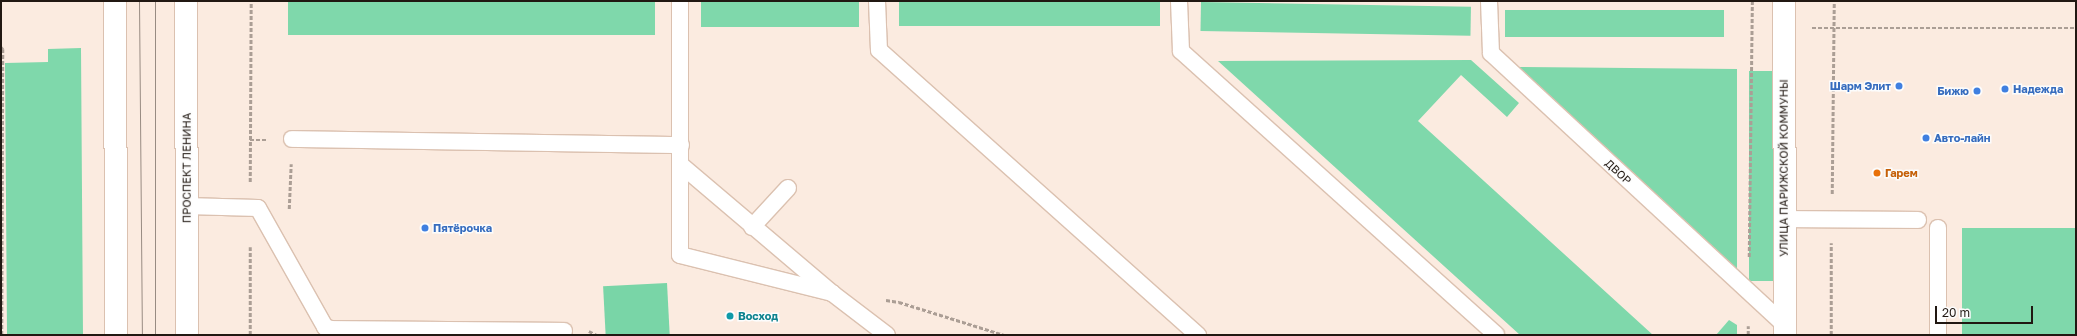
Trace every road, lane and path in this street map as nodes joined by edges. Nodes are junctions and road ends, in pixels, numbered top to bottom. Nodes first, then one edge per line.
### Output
1 (116, 1) edge
2 (186, 1) edge
3 (251, 1) edge
4 (680, 1) edge
5 (877, 1) edge
6 (1179, 1) edge
7 (1489, 1) edge
8 (1752, 1) edge
9 (1784, 1) edge
10 (1834, 1) edge
11 (1834, 28) junction
12 (2076, 28) edge
13 (1, 47) edge
14 (292, 140) joint
15 (681, 145) junction
16 (681, 166) junction
17 (788, 188) dead end
18 (186, 206) junction
19 (250, 207) junction
20 (289, 214) dead end
21 (1784, 219) junction
22 (1832, 220) junction
23 (1918, 220) dead end
24 (752, 227) junction
25 (1938, 228) dead end
26 (1748, 293) junction
27 (832, 294) junction
28 (884, 300) dead end
29 (1785, 330) edge
30 (564, 331) dead end
31 (592, 331) dead end
32 (2, 335) edge
33 (116, 335) edge
34 (187, 335) edge
35 (250, 335) edge
36 (597, 335) edge
37 (887, 335) edge
38 (1004, 335) edge
39 (1198, 335) edge
40 (1496, 335) edge
41 (1748, 335) edge
42 (1831, 335) edge
43 (1938, 335) edge

1 - 33 main road
2 - 18 main road, ПРОСПЕКТ ЛЕНИНА
3 - 19 path
4 - 15 lane
5 - 39 lane
6 - 40 lane
7 - 26 lane, ДВОР
8 - 26 path
9 - 21 main road, УЛИЦА ПАРИЖСКОЙ КОММУНЫ
10 - 11 path
11 - 12 path
11 - 22 path
13 - 32 path
14 - 15 lane
14 - 20 path
15 - 16 lane
16 - 24 lane
16 - 27 lane
17 - 24 lane
18 - 19 lane
18 - 34 main road, ПРОСПЕКТ ЛЕНИНА
19 - 30 lane
19 - 35 path
21 - 22 lane
21 - 29 main road, УЛИЦА ПАРИЖСКОЙ КОММУНЫ
22 - 23 lane
22 - 42 path
24 - 27 lane
25 - 43 lane
26 - 29 lane, ДВОР
26 - 41 path
27 - 37 lane
28 - 38 path
31 - 36 path

